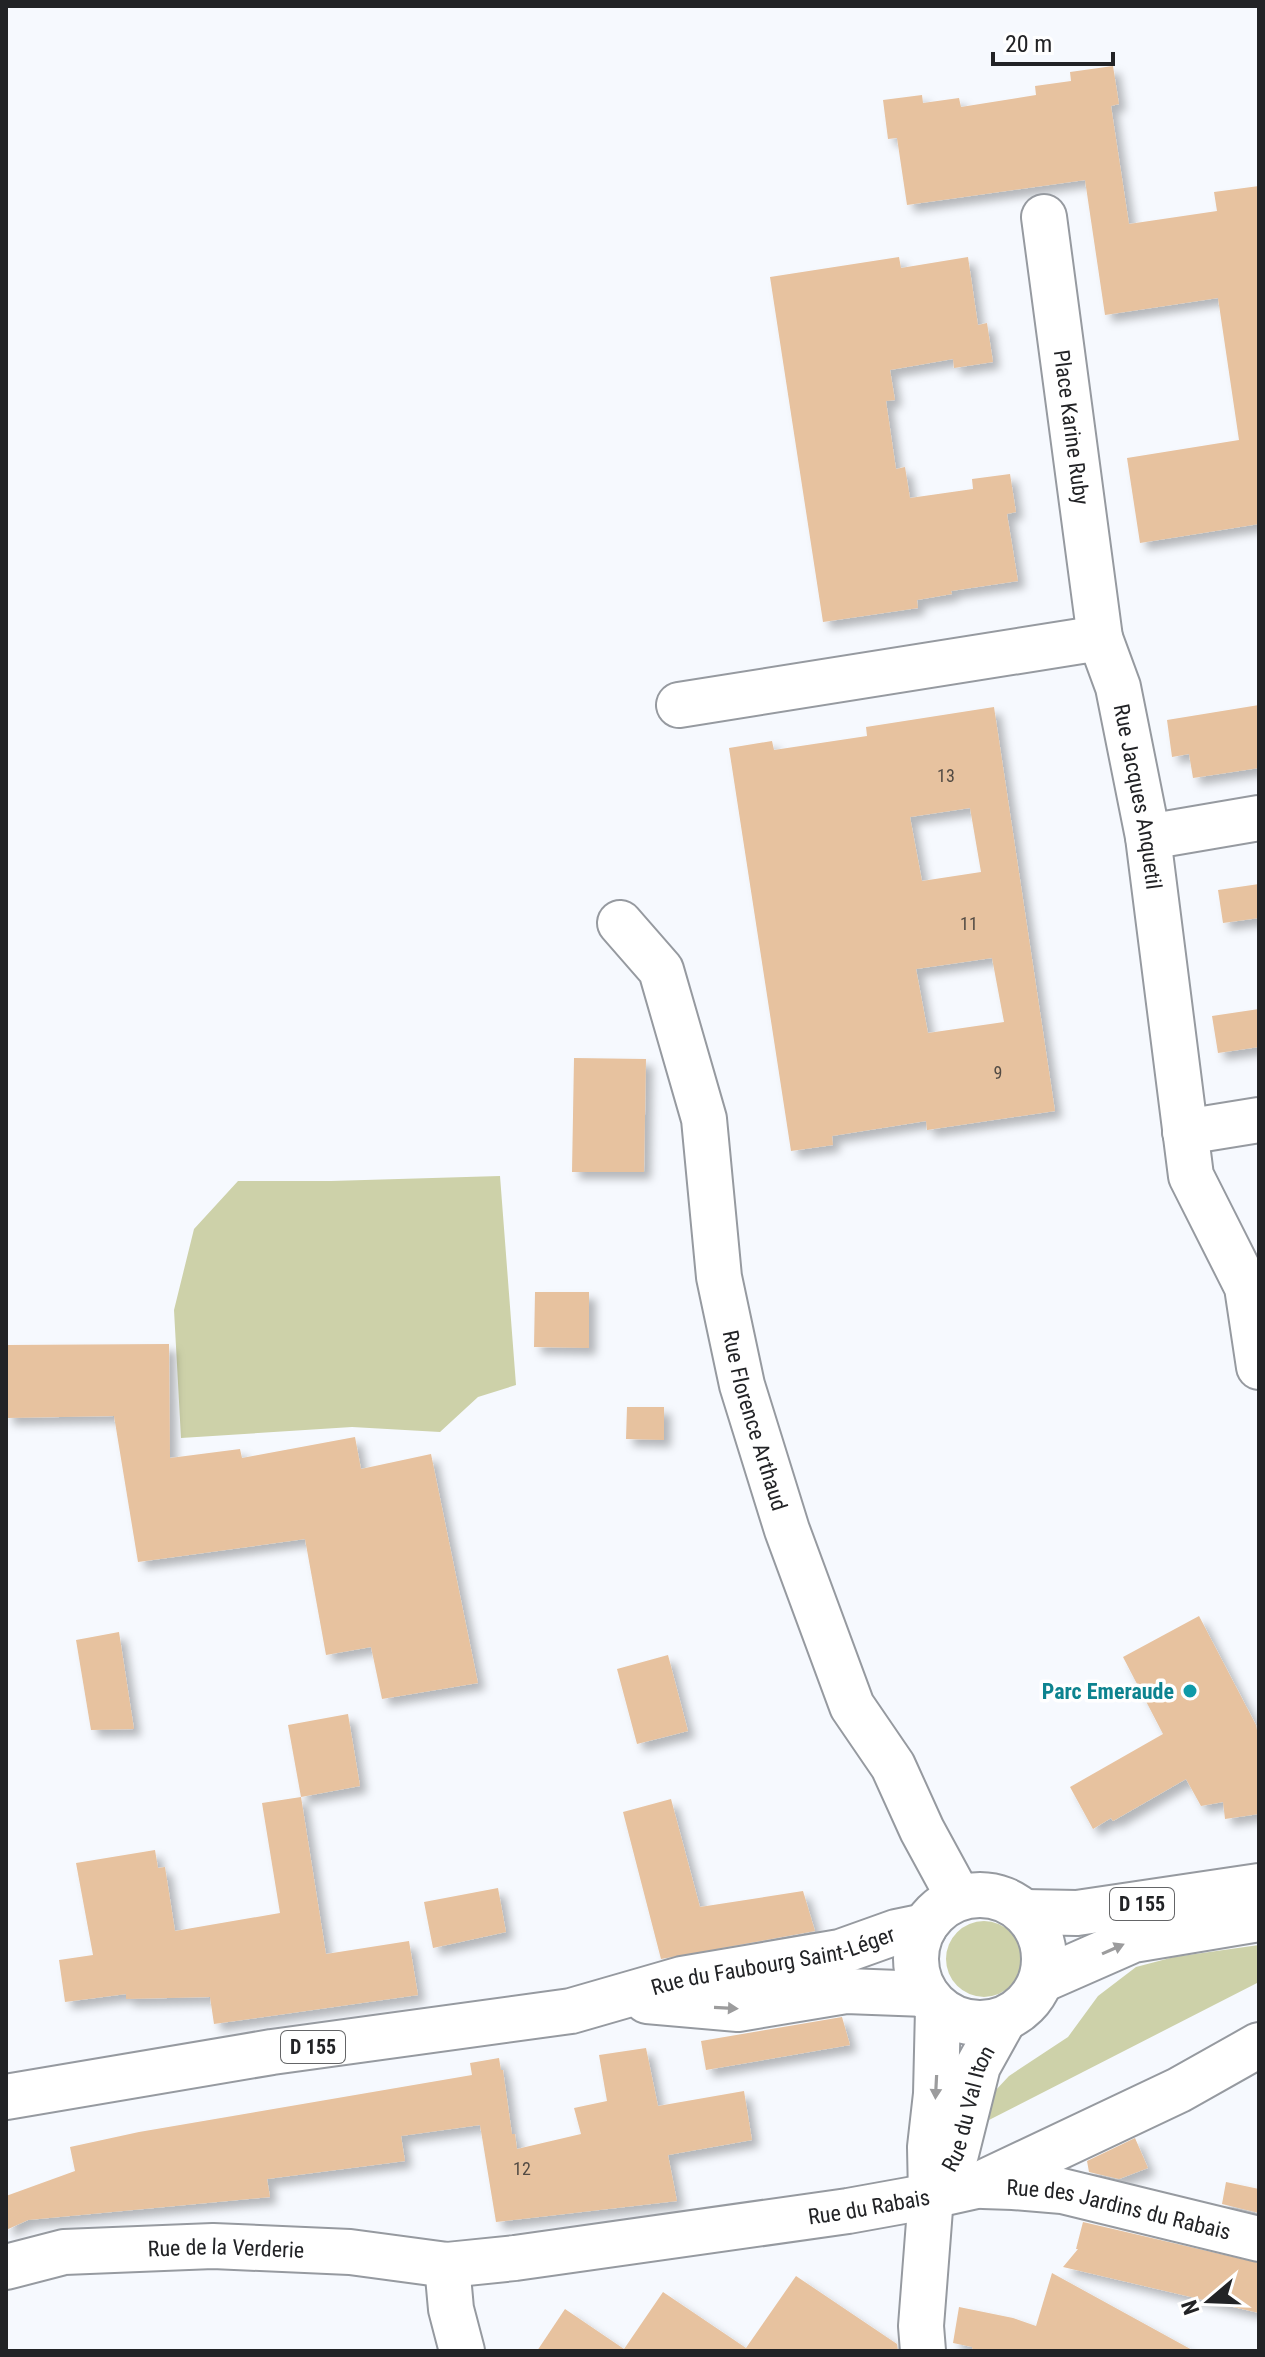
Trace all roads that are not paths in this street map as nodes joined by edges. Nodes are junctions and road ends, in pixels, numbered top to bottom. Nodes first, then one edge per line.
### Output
1 (1044, 217) dead end
2 (1100, 638) junction
3 (679, 705) dead end
4 (1259, 818) edge
5 (1148, 837) junction
6 (620, 923) dead end
7 (1259, 1120) edge
8 (1185, 1132) junction
9 (1259, 1367) edge
10 (1259, 1886) edge
11 (959, 1898) junction
12 (1025, 1912) junction
13 (1259, 1919) edge
14 (925, 1926) junction
15 (1042, 1980) junction
16 (620, 1998) junction
17 (932, 2002) junction
18 (1003, 2021) junction
19 (1259, 2045) edge
20 (6, 2097) edge
21 (976, 2186) junction
22 (931, 2196) junction
23 (1259, 2239) edge
24 (447, 2265) junction
25 (6, 2267) edge
26 (462, 2351) edge
27 (923, 2351) edge

1 - 2 street, Place Karine Ruby
2 - 3 street
2 - 5 street, Rue Jacques Anquetil
4 - 5 street
5 - 8 street, Rue Jacques Anquetil
6 - 11 street, Rue Florence Arthaud
7 - 8 street
8 - 9 street, Rue Jacques Anquetil
10 - 12 street, D 155
11 - 12 street
11 - 14 street
12 - 15 street
15 -> 13 street, D 155
14 - 16 street, Rue du Faubourg Saint-Léger / D 155
14 - 17 street
15 - 18 street
16 -> 17 street, Rue du Faubourg Saint-Léger / D 155
16 - 20 street, Rue du Faubourg Saint-Léger / D 155
17 - 18 street
17 -> 22 street, Rue du Val Iton
18 - 22 street, Rue du Val Iton
19 - 21 street, Rue du Rabais
21 - 22 street, Rue du Rabais
21 - 23 street, Rue des Jardins du Rabais
22 - 24 street, Rue du Rabais
22 - 27 street, Rue du Val Iton
24 - 25 street, Rue de la Verderie
24 - 26 street

